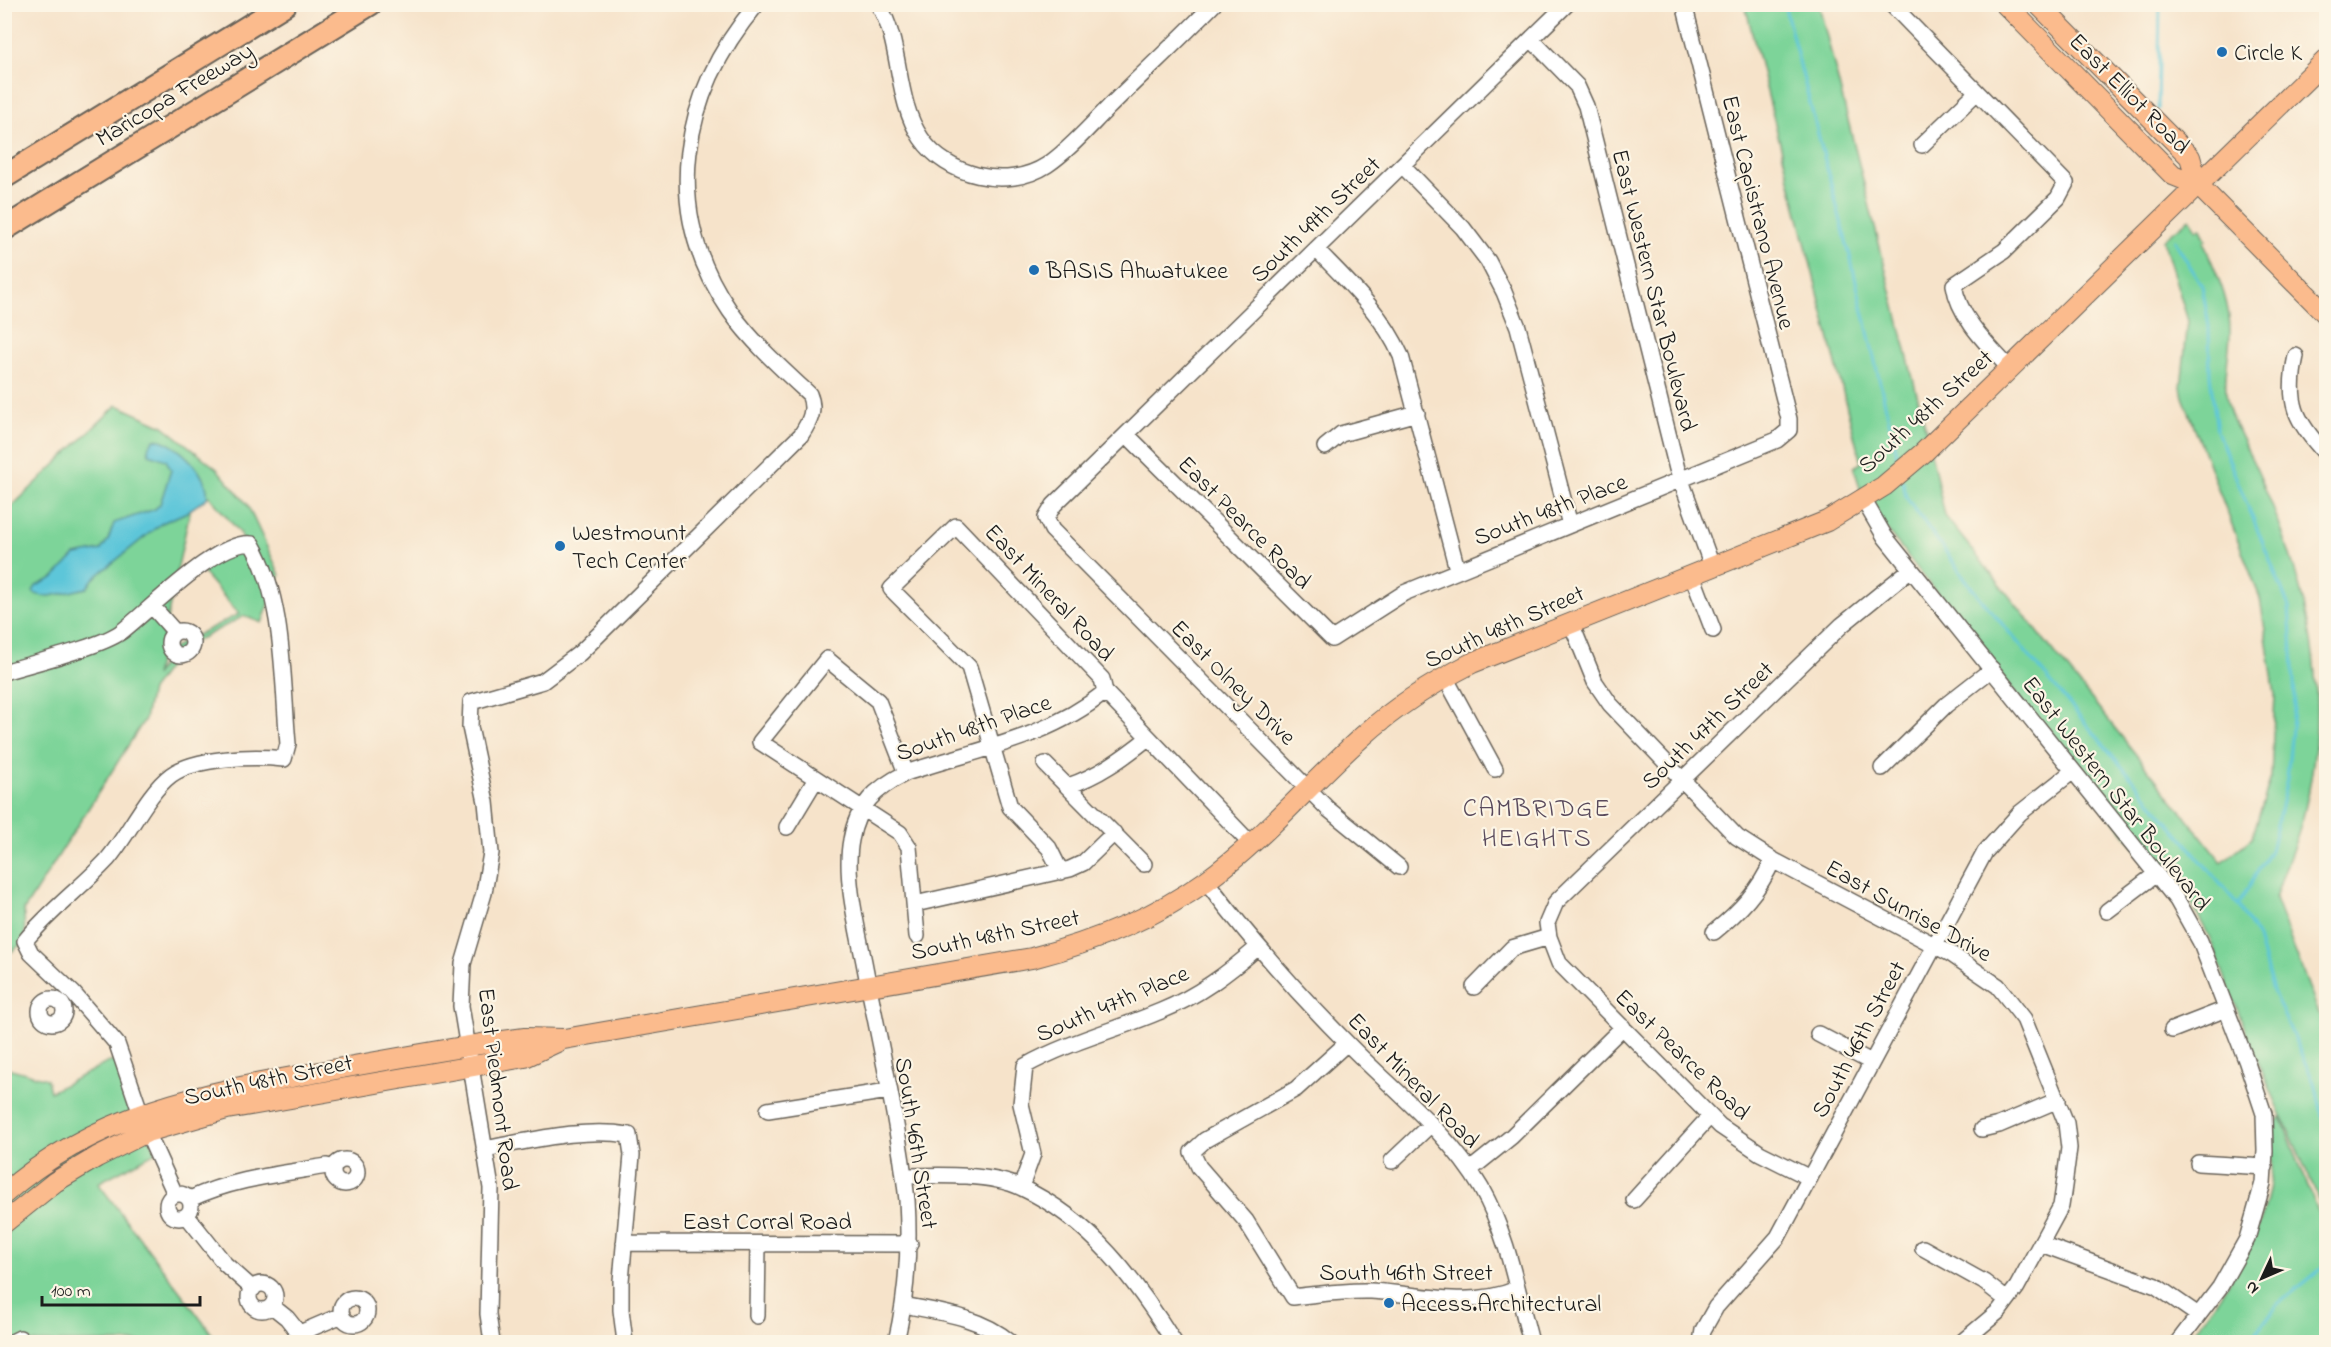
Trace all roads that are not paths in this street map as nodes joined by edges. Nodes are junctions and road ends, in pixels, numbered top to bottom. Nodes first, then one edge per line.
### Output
1 (285, 4) edge
2 (370, 4) edge
3 (757, 4) edge
4 (878, 4) edge
5 (1214, 4) edge
6 (1567, 4) edge
7 (1683, 4) edge
8 (1891, 4) edge
9 (2005, 4) edge
10 (2038, 4) edge
11 (1531, 39) junction
12 (2326, 60) edge
13 (1977, 92) junction
14 (1922, 145) dead end
15 (1402, 165) junction
16 (4, 177) edge
17 (2198, 185) junction
18 (4, 229) edge
19 (1316, 249) junction
20 (2326, 314) edge
21 (2296, 356) dead end
22 (2010, 369) junction
23 (1417, 413) junction
24 (1789, 430) joint
25 (1127, 435) junction
26 (1325, 447) dead end
27 (2326, 454) edge
28 (1681, 481) junction
29 (1863, 499) junction
30 (1046, 518) joint
31 (1570, 525) junction
32 (1712, 566) junction
33 (1457, 569) junction
34 (1911, 569) junction
35 (1692, 575) junction
36 (152, 606) junction
37 (1571, 623) junction
38 (1713, 630) dead end
39 (175, 633) dead end
40 (1332, 639) joint
41 (1992, 669) junction
42 (4, 672) edge
43 (1444, 677) junction
44 (1105, 692) junction
45 (1148, 738) junction
46 (993, 748) junction
47 (1045, 764) dead end
48 (1882, 768) dead end
49 (1495, 769) dead end
50 (2073, 771) junction
51 (906, 773) junction
52 (816, 780) junction
53 (1682, 781) junction
54 (1068, 786) junction
55 (1308, 788) junction
56 (862, 809) junction
57 (787, 827) dead end
58 (1114, 833) junction
59 (1251, 844) junction
60 (1773, 860) junction
61 (1144, 864) dead end
62 (1399, 867) dead end
63 (1061, 872) junction
64 (2156, 873) junction
65 (1206, 881) junction
66 (915, 904) junction
67 (2107, 912) dead end
68 (1714, 932) dead end
69 (917, 936) dead end
70 (1549, 937) junction
71 (1933, 946) junction
72 (1257, 948) junction
73 (868, 986) junction
74 (1473, 987) dead end
75 (2226, 1009) junction
76 (1623, 1027) junction
77 (2172, 1030) dead end
78 (1818, 1034) dead end
79 (564, 1039) junction
80 (1347, 1043) junction
81 (467, 1046) junction
82 (1871, 1062) junction
83 (471, 1066) junction
84 (888, 1090) junction
85 (2058, 1100) junction
86 (768, 1110) dead end
87 (140, 1113) junction
88 (1710, 1116) junction
89 (1430, 1125) junction
90 (1982, 1129) dead end
91 (147, 1132) junction
92 (484, 1149) junction
93 (1392, 1161) dead end
94 (2198, 1163) dead end
95 (2265, 1167) junction
96 (333, 1168) dead end
97 (1470, 1170) junction
98 (904, 1176) junction
99 (1810, 1178) junction
100 (1021, 1187) junction
101 (7, 1191) edge
102 (182, 1197) junction
103 (1634, 1200) dead end
104 (187, 1216) junction
105 (4, 1223) edge
106 (624, 1243) junction
107 (758, 1244) junction
108 (910, 1244) junction
109 (2041, 1244) junction
110 (1923, 1248) dead end
111 (1517, 1289) junction
112 (2007, 1300) junction
113 (903, 1305) junction
114 (342, 1316) dead end
115 (757, 1316) dead end
116 (2198, 1316) junction
117 (303, 1338) edge
118 (492, 1342) edge
119 (625, 1342) edge
120 (896, 1342) edge
121 (1010, 1342) edge
122 (1174, 1342) edge
123 (1532, 1342) edge
124 (1701, 1342) edge
125 (1962, 1342) edge
126 (2178, 1342) edge

1 - 16 highway, Maricopa Freeway
2 - 18 highway, Maricopa Freeway
3 - 81 street, East Piedmont Road
4 - 5 street
6 - 11 street, South 49th Street
7 - 24 street, East Capistrano Avenue
8 - 13 street
9 - 17 main road, East Elliot Road
10 - 17 main road, East Elliot Road
11 - 15 street, South 49th Street
11 - 28 street, East Western Star Boulevard
12 - 17 main road, South 48th Street
13 - 14 street
13 - 22 street
15 - 19 street, South 49th Street
15 - 31 street
17 - 20 main road, East Elliot Road
17 - 22 main road, South 48th Street
19 - 23 street
19 - 25 street, South 49th Street
21 - 27 street
22 - 29 main road, South 48th Street
23 - 26 street
23 - 33 street
24 - 28 street, South 48th Place
25 - 30 street, South 49th Street
25 - 40 street, East Pearce Road
28 - 31 street, South 48th Place
28 - 32 street, East Western Star Boulevard
29 - 32 main road, South 48th Street
29 - 34 street, East Western Star Boulevard
30 - 55 street, East Olney Drive
31 - 33 street, South 48th Place
32 - 35 main road, South 48th Street
33 - 40 street, South 48th Place
34 - 41 street, East Western Star Boulevard
34 - 53 street, South 47th Street
35 - 37 main road, South 48th Street
35 - 38 street
36 - 39 street
36 - 42 street
36 - 87 street
37 - 43 main road, South 48th Street
37 - 53 street, East Sunrise Drive
41 - 48 street
41 - 50 street, East Western Star Boulevard
43 - 49 street
43 - 55 main road, South 48th Street
44 - 45 street, East Mineral Road
44 - 46 street, South 48th Place
44 - 46 street, East Mineral Road
45 - 54 street
45 - 59 street, East Mineral Road
46 - 51 street, South 48th Place
46 - 63 street
47 - 54 street
50 - 64 street, East Western Star Boulevard
50 - 71 street, South 46th Street
51 - 52 street
51 - 56 street, South 48th Place
52 - 56 street
52 - 57 street
53 - 60 street, East Sunrise Drive
53 - 70 street, South 47th Street
54 - 58 street
55 - 59 main road, South 48th Street
55 - 62 street, East Olney Drive
56 - 66 street
56 - 73 street, South 48th Place
58 - 61 street
58 - 63 street
59 - 65 main road, South 48th Street
60 - 68 street
60 - 71 street, East Sunrise Drive
63 - 66 street
64 - 67 street
64 - 75 street, East Western Star Boulevard
65 - 72 street, East Mineral Road
65 - 73 main road, South 48th Street
66 - 69 street
70 - 74 street
70 - 76 street, East Pearce Road
71 - 82 street, South 46th Street
71 - 85 street, East Sunrise Drive
72 - 80 street, East Mineral Road
72 - 100 street, South 47th Place
73 - 79 main road, South 48th Street
73 - 84 street, South 46th Street
75 - 77 street
75 - 95 street, East Western Star Boulevard
76 - 88 street, East Pearce Road
76 - 97 street
78 - 82 street
79 - 81 main road, South 48th Street
79 - 83 main road, South 48th Street
80 - 89 street, East Mineral Road
80 - 111 street, South 46th Street
81 - 83 street, East Piedmont Road
81 - 87 main road, South 48th Street
82 - 99 street, South 46th Street
83 - 91 main road, South 48th Street
83 - 92 street, East Piedmont Road
84 - 86 street
84 - 98 street, South 46th Street
85 - 90 street
85 - 109 street, East Sunrise Drive
87 - 91 street
87 - 101 main road, South 48th Street
88 - 99 street, East Pearce Road
88 - 103 street
89 - 93 street
89 - 97 street, East Mineral Road
91 - 102 street
91 - 105 main road, South 48th Street
92 - 106 street
92 - 118 street, East Piedmont Road
94 - 95 street
95 - 116 street, East Western Star Boulevard
96 - 102 street
97 - 111 street, East Mineral Road
98 - 100 street
98 - 108 street, South 46th Street
99 - 124 street, South 46th Street
100 - 122 street
102 - 104 street
102 - 104 street
104 - 117 street
106 - 107 street, East Corral Road
106 - 119 street
107 - 108 street, East Corral Road
107 - 115 street
108 - 113 street, South 46th Street
109 - 112 street, East Sunrise Drive
109 - 116 street
110 - 112 street
111 - 123 street, East Mineral Road
112 - 125 street, East Sunrise Drive
113 - 120 street, South 46th Street
113 - 121 street
114 - 117 street
116 - 126 street, East Western Star Boulevard

